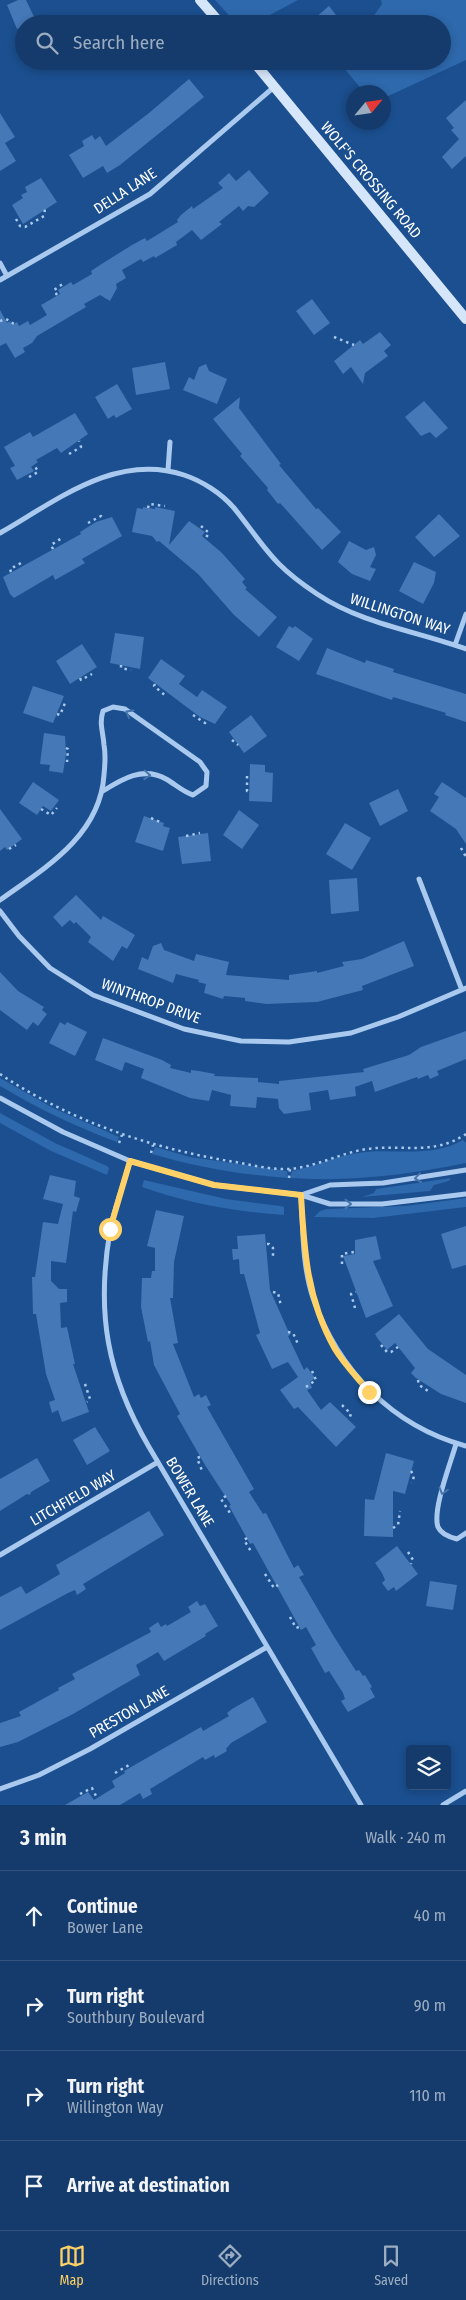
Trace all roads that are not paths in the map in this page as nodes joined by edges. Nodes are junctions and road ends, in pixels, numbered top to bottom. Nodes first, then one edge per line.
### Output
1 (200, 0) edge
2 (213, 15) edge
3 (260, 70) edge
4 (274, 87) junction
5 (0, 263) edge
6 (7, 276) junction
7 (0, 280) edge
8 (466, 319) edge
9 (170, 442) dead end
10 (168, 470) junction
11 (0, 533) edge
12 (466, 614) edge
13 (455, 645) junction
14 (466, 649) edge
15 (103, 791) junction
16 (419, 879) dead end
17 (0, 900) edge
18 (0, 911) edge
19 (464, 989) edge
20 (0, 1098) edge
21 (130, 1161) junction
22 (466, 1170) edge
23 (466, 1194) edge
24 (301, 1195) junction
25 (456, 1444) junction
26 (466, 1446) edge
27 (158, 1462) junction
28 (466, 1533) edge
29 (0, 1555) edge
30 (267, 1647) junction
31 (0, 1789) edge
32 (466, 1792) edge
33 (361, 1805) edge
34 (443, 1805) edge

1 - 2 main road
3 - 4 main road, WOLF'S CROSSING ROAD
4 - 6 street, DELLA LANE
4 - 8 main road, WOLF'S CROSSING ROAD
5 - 6 street
6 - 7 street, DELLA LANE
9 - 10 street
10 - 11 street, WILLINGTON WAY
10 - 13 street, WILLINGTON WAY
12 - 13 street
13 - 14 street, WILLINGTON WAY
15 -> 15 street
15 - 17 street
16 - 19 street
18 - 19 street, WINTHROP DRIVE
20 - 21 street
21 - 24 street
21 - 27 street, BOWER LANE
22 -> 24 street
24 -> 23 street
24 - 25 street
25 - 26 street
25 -> 28 street
27 - 29 street, LITCHFIELD WAY
27 - 30 street, BOWER LANE
30 - 31 street, PRESTON LANE
30 - 33 street, BOWER LANE
32 - 34 street

